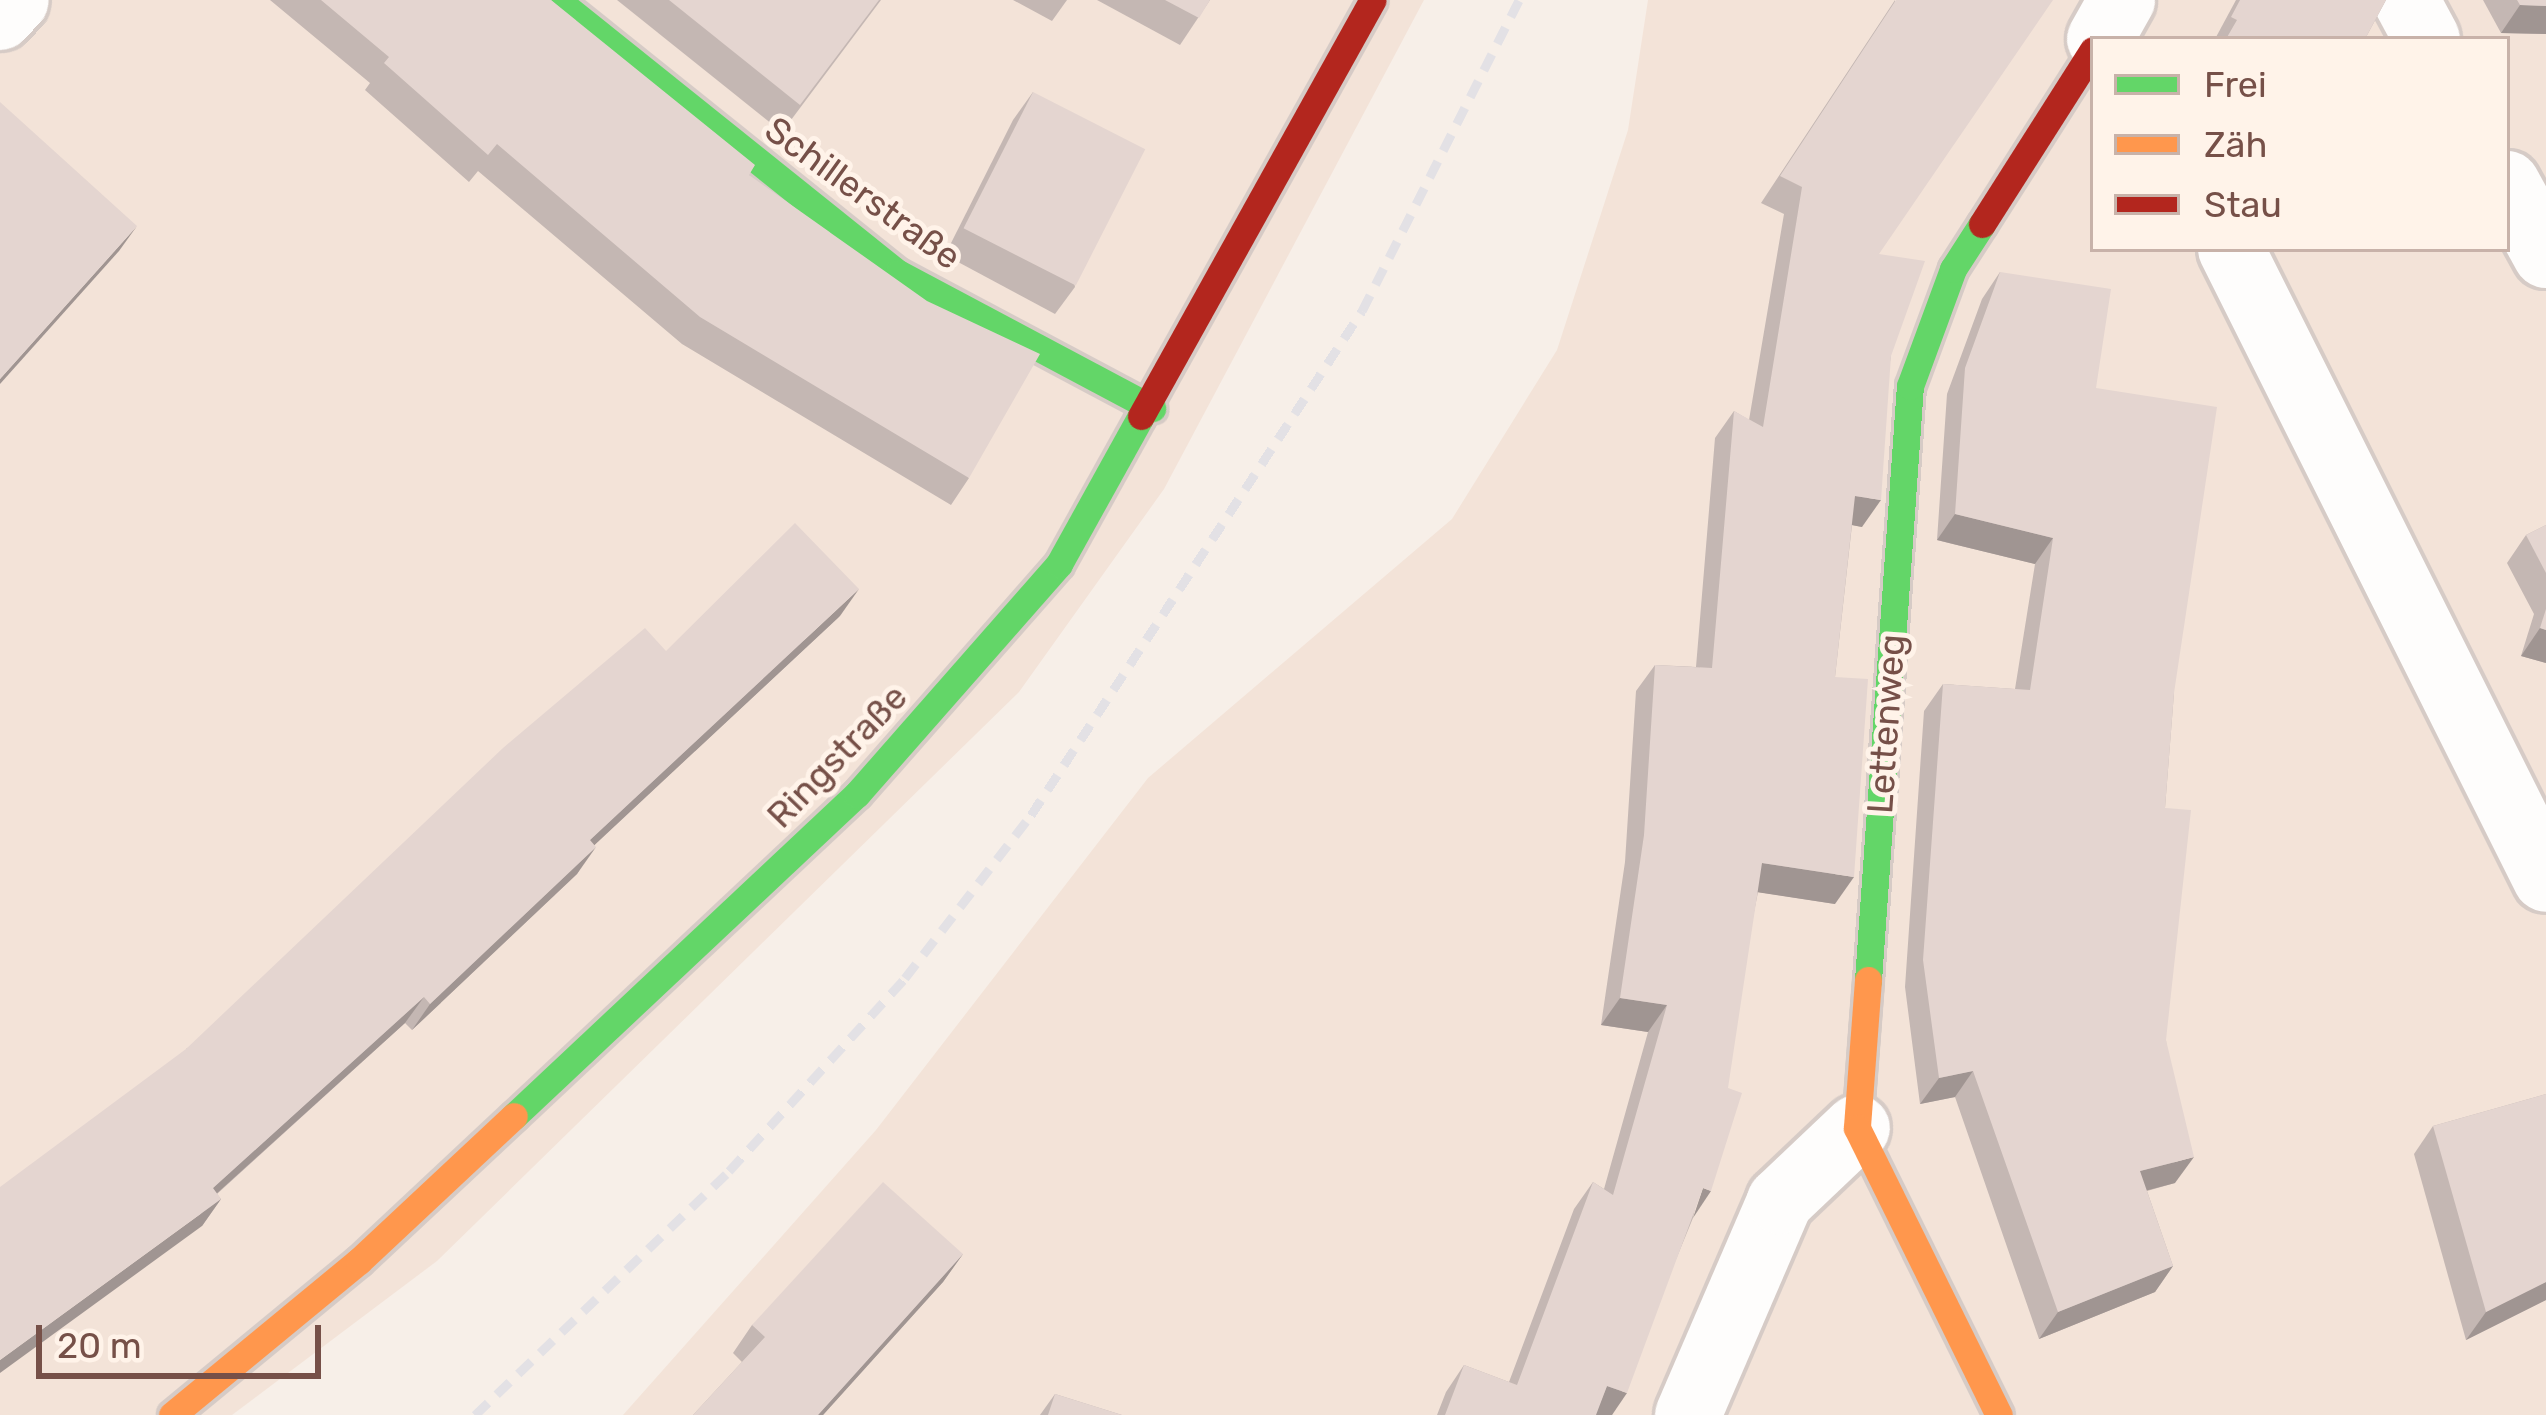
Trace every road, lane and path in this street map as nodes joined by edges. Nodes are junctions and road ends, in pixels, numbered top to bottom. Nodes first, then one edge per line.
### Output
1 (16, 0) edge
2 (557, 0) edge
3 (1373, 0) edge
4 (2406, 0) edge
5 (0, 17) edge
6 (2425, 36) edge
7 (2090, 61) edge
8 (2510, 189) edge
9 (2232, 252) edge
10 (2546, 255) edge
11 (1152, 408) junction
12 (2546, 879) edge
13 (1857, 1128) junction
14 (172, 1415) edge
15 (1688, 1415) edge
16 (1999, 1415) edge

1 - 5 street
2 - 11 street, Schillerstraße
3 - 11 street, Ringstraße
4 - 6 street
7 - 13 street, Lettenweg
8 - 10 street
9 - 12 street
11 - 14 street, Ringstraße
13 - 15 street
13 - 16 street

